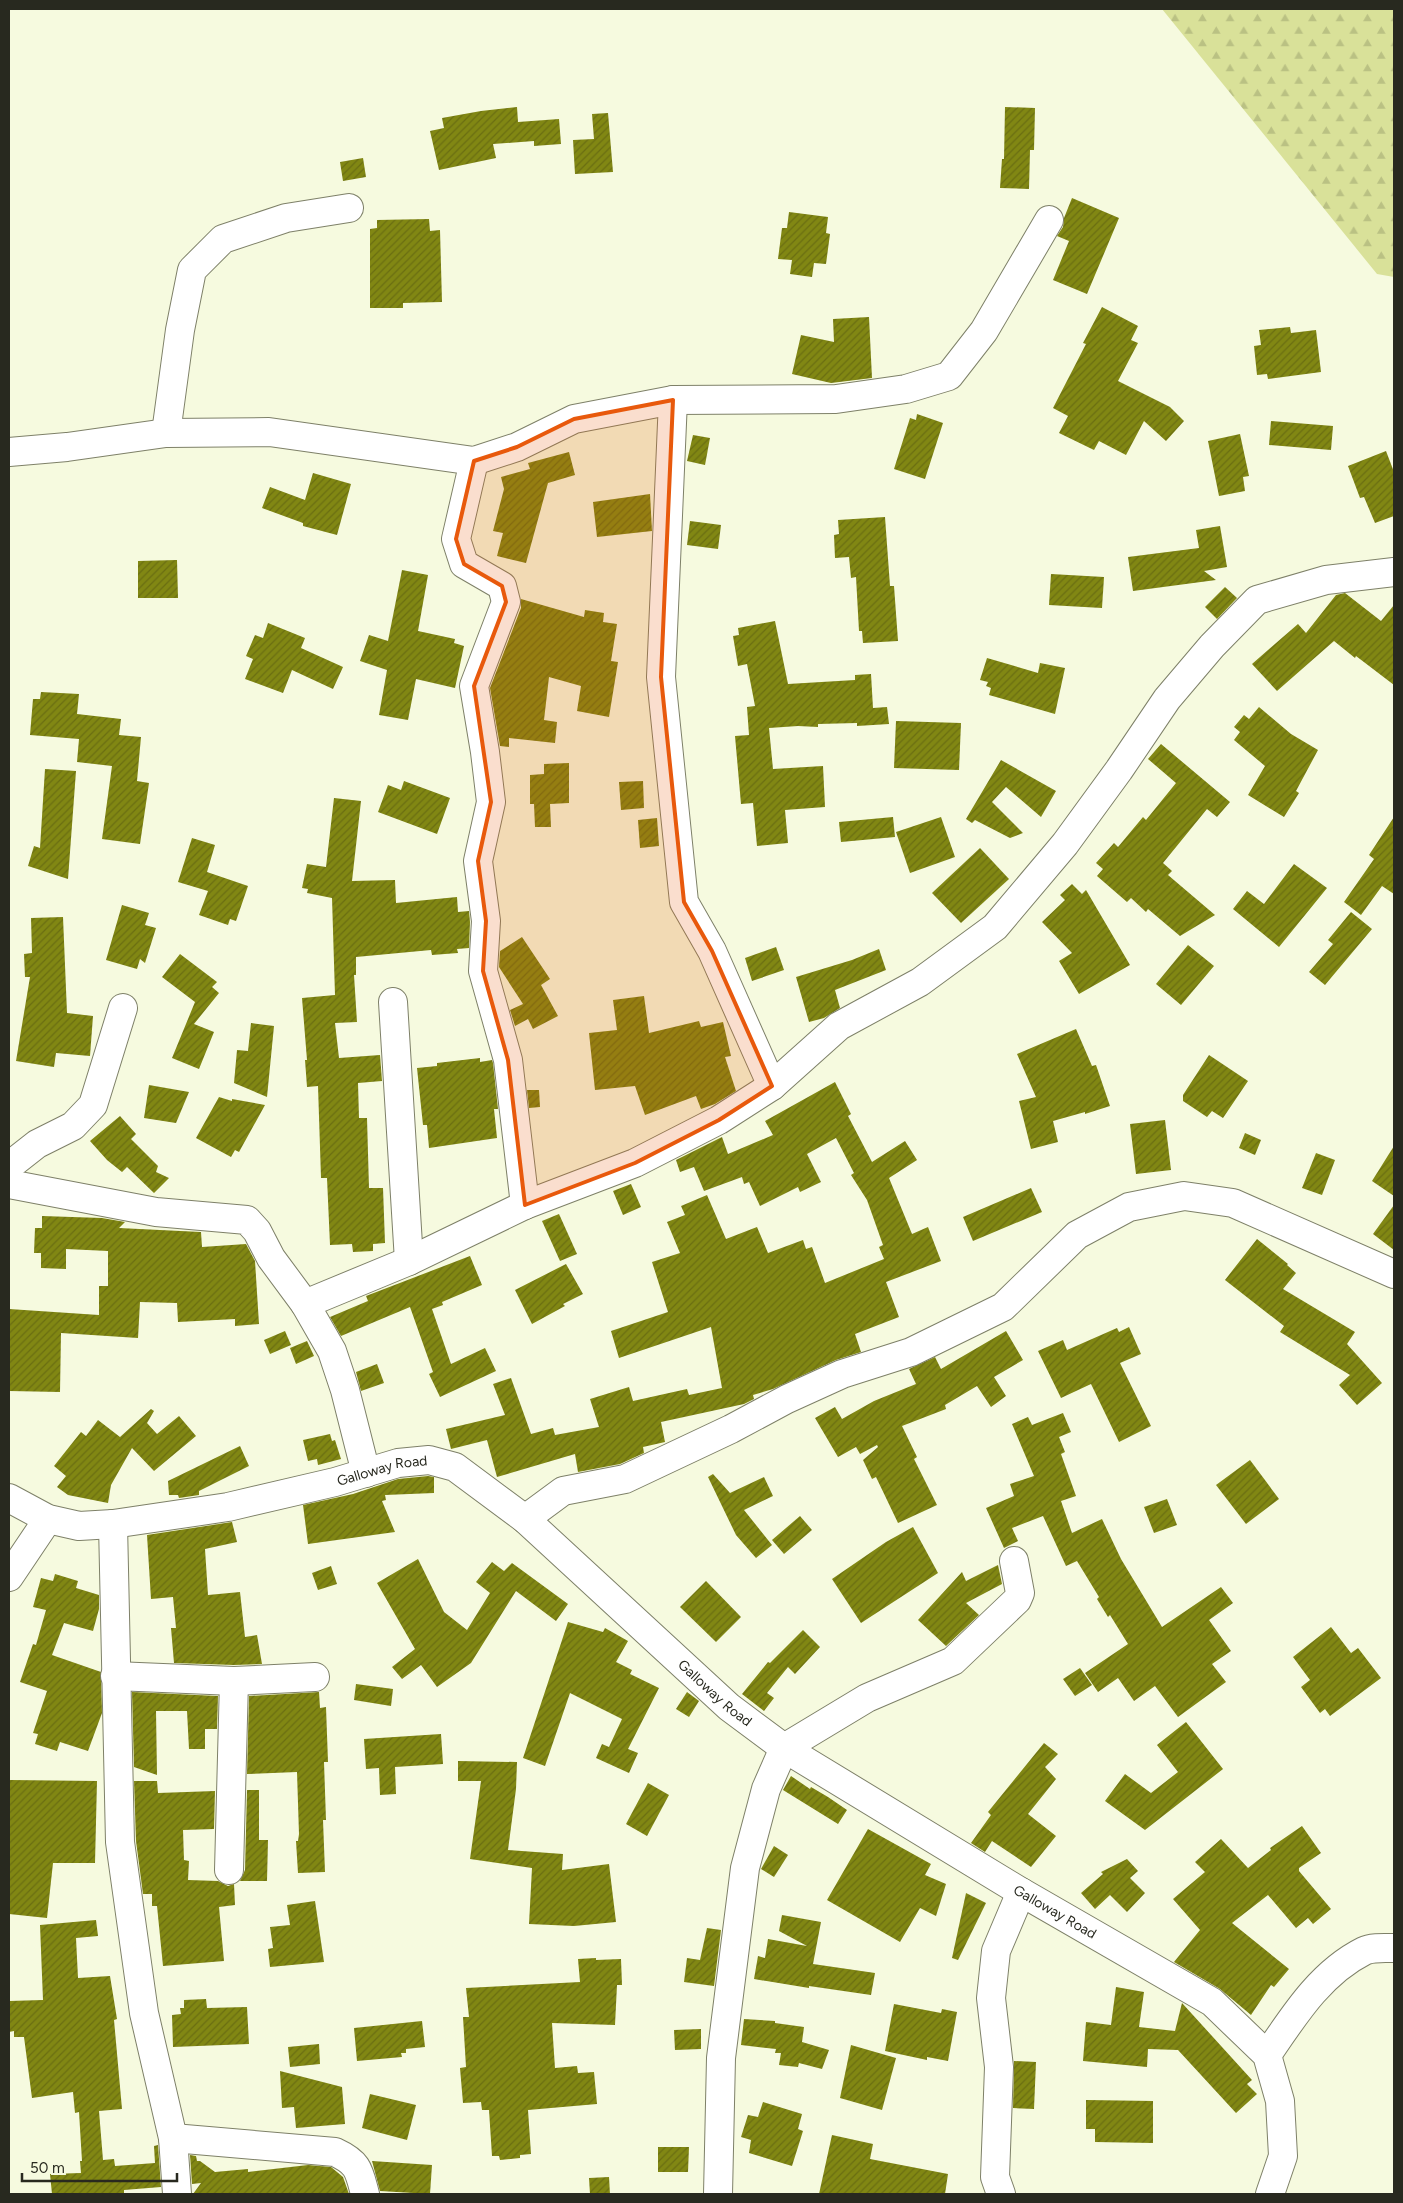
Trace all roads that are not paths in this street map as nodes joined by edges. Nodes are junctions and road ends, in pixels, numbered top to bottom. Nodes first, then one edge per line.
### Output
1 (349, 208) dead end
2 (1049, 220) dead end
3 (673, 400) junction
4 (166, 433) junction
5 (9, 452) edge
6 (474, 460) junction
7 (1394, 572) edge
8 (393, 1002) dead end
9 (123, 1008) dead end
10 (772, 1086) junction
11 (9, 1166) edge
12 (9, 1184) edge
13 (525, 1205) junction
14 (409, 1261) junction
15 (1394, 1274) edge
16 (305, 1304) junction
17 (366, 1473) junction
18 (9, 1498) edge
19 (525, 1519) junction
20 (48, 1520) junction
21 (114, 1524) junction
22 (1014, 1561) dead end
23 (9, 1577) edge
24 (115, 1676) junction
25 (315, 1677) dead end
26 (234, 1681) junction
27 (784, 1748) junction
28 (230, 1870) dead end
29 (1021, 1892) junction
30 (1394, 1948) edge
31 (1267, 2056) junction
32 (173, 2138) junction
33 (177, 2194) edge
34 (365, 2194) edge
35 (718, 2194) edge
36 (1001, 2194) edge
37 (1270, 2194) edge

1 - 4 street
2 - 3 street
3 - 6 street
3 - 10 street
4 - 5 street
4 - 6 street
6 - 13 street
7 - 10 street
8 - 14 street
9 - 11 street
10 - 13 street
12 - 16 street
13 - 14 street
14 - 16 street
15 - 19 street
16 - 17 street
17 - 19 street, Galloway Road
17 - 21 street, Galloway Road
18 - 20 street, Galloway Road
19 - 27 street, Galloway Road
20 - 21 street, Galloway Road
20 - 23 street
21 - 24 street
22 - 27 street
24 - 26 street
24 - 32 street
25 - 26 street
26 - 28 street
27 - 29 street, Galloway Road
27 - 35 street
29 - 31 street, Galloway Road
29 - 36 street
30 - 31 street
31 - 37 street, Galloway Road
32 - 33 street
32 - 34 street

